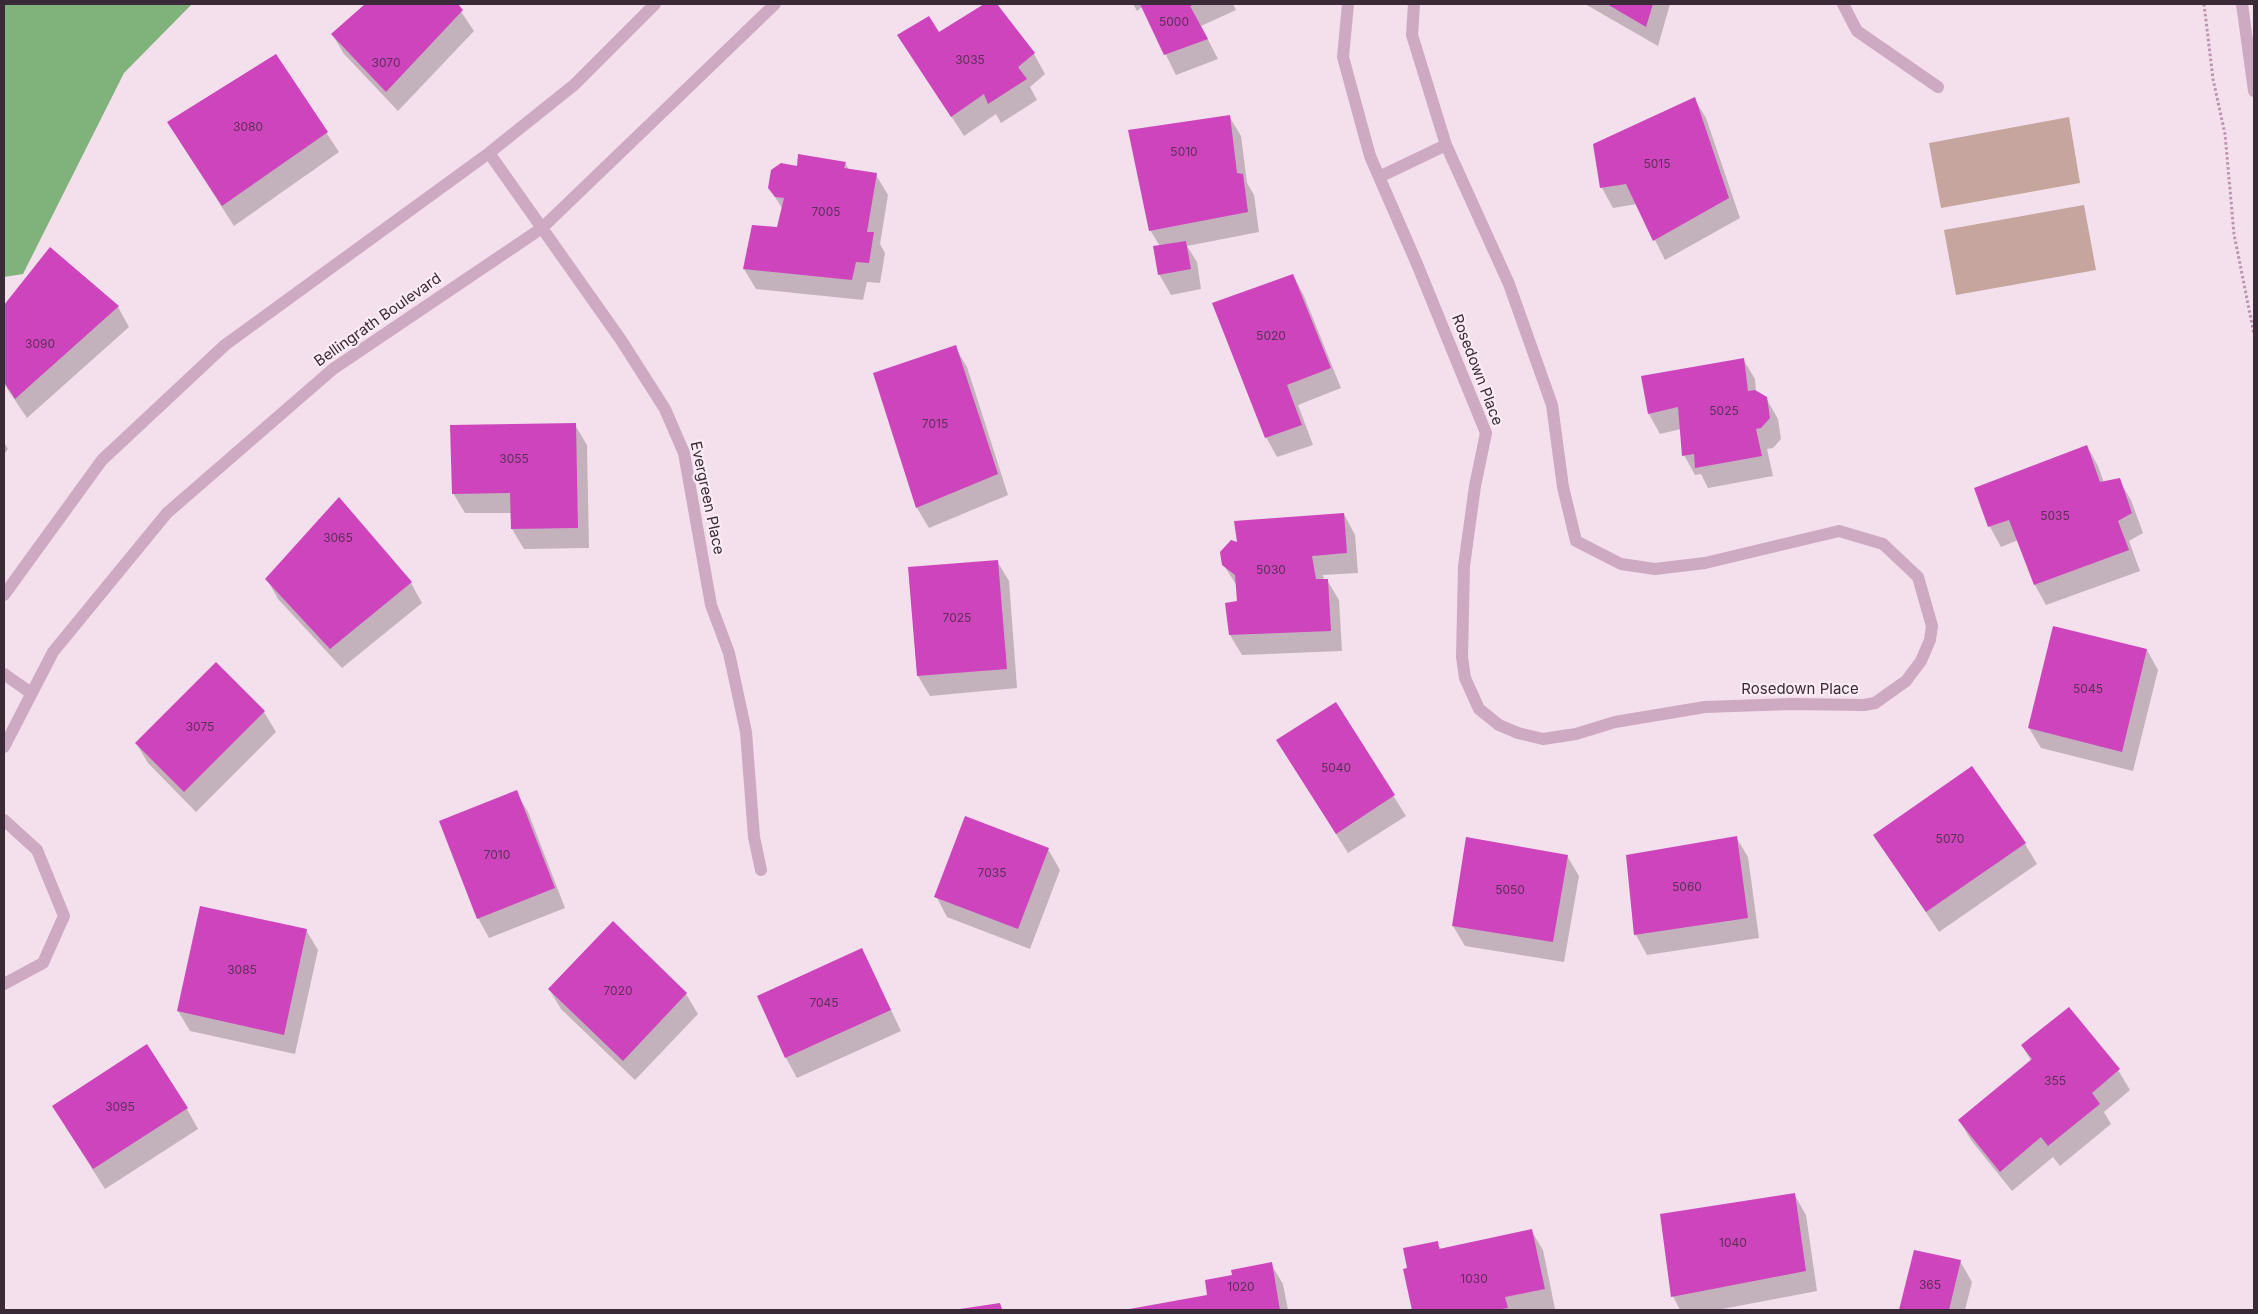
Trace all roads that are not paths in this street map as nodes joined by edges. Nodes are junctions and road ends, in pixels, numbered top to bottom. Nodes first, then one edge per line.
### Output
1 (655, 4) edge
2 (775, 4) edge
3 (1348, 4) edge
4 (1414, 4) edge
5 (1843, 4) edge
6 (2242, 4) edge
7 (1938, 87) dead end
8 (2254, 91) edge
9 (1446, 146) junction
10 (489, 153) junction
11 (1379, 177) junction
12 (542, 228) junction
13 (4, 595) edge
14 (4, 674) edge
15 (32, 693) junction
16 (4, 747) edge
17 (4, 820) edge
18 (761, 870) dead end
19 (4, 984) edge

1 - 10 street
2 - 12 street, Bellingrath Boulevard
3 - 11 street, Rosedown Place
4 - 9 street, Rosedown Place
5 - 7 street
6 - 8 street
9 - 11 street
9 - 11 street, Rosedown Place
10 - 12 street, Evergreen Place
10 - 13 street
12 - 15 street, Bellingrath Boulevard
12 - 18 street, Evergreen Place
14 - 15 street
15 - 16 street, Bellingrath Boulevard
17 - 19 street

